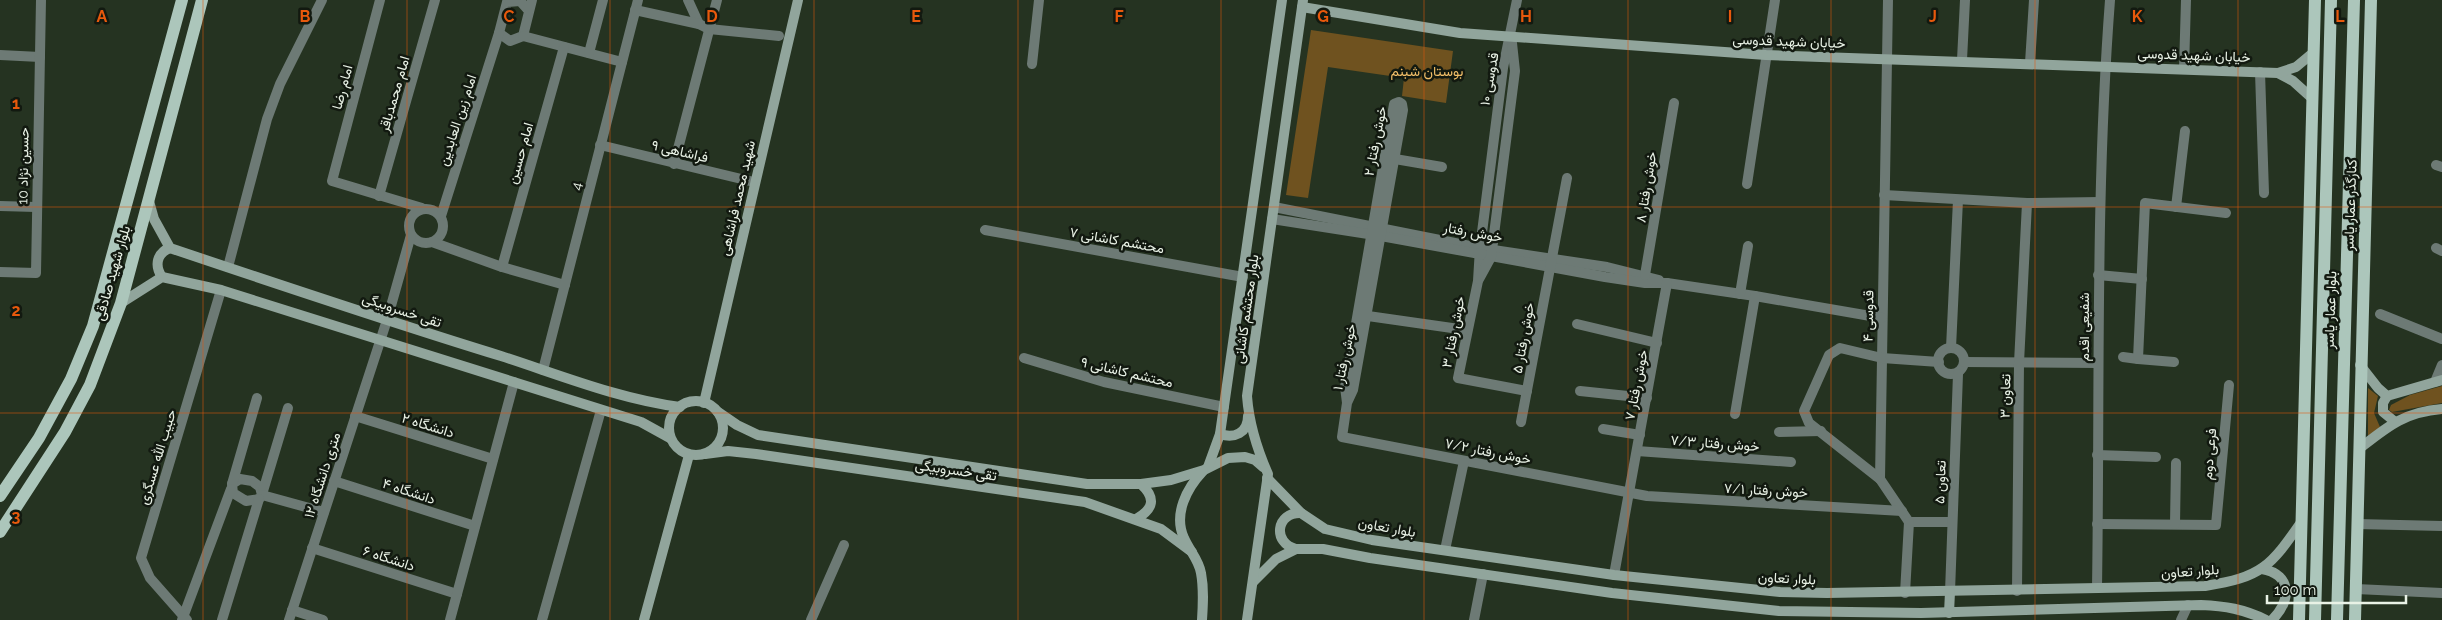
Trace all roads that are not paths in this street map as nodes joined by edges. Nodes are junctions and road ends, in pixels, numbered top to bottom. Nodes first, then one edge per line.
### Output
1 (41, 0) edge
2 (182, 0) edge
3 (202, 0) edge
4 (322, 0) edge
5 (380, 0) edge
6 (435, 0) edge
7 (532, 0) edge
8 (603, 0) edge
9 (688, 0) edge
10 (717, 0) edge
11 (798, 0) edge
12 (1039, 0) edge
13 (1282, 0) edge
14 (1517, 0) edge
15 (1775, 0) edge
16 (1888, 0) edge
17 (1965, 0) edge
18 (2034, 0) edge
19 (2110, 0) edge
20 (2186, 0) edge
21 (2315, 0) edge
22 (2331, 0) edge
23 (2354, 0) edge
24 (2371, 0) edge
25 (503, 1) edge
26 (1302, 4) edge
27 (636, 5) edge
28 (529, 11) junction
29 (699, 24) junction
30 (709, 29) junction
31 (499, 33) junction
32 (522, 36) junction
33 (779, 36) dead end
34 (1511, 37) junction
35 (2353, 38) junction
36 (2369, 39) junction
37 (564, 47) junction
38 (2314, 52) junction
39 (589, 54) junction
40 (0, 55) edge
41 (1766, 55) junction
42 (40, 57) junction
43 (1886, 58) junction
44 (1962, 60) junction
45 (622, 62) junction
46 (2030, 63) junction
47 (1032, 64) dead end
48 (2105, 66) junction
49 (2184, 69) junction
50 (2260, 72) junction
51 (2278, 73) junction
52 (2313, 99) junction
53 (1674, 103) dead end
54 (2185, 131) dead end
55 (600, 145) junction
56 (1395, 158) junction
57 (674, 164) junction
58 (1442, 167) dead end
59 (1567, 178) dead end
60 (754, 182) junction
61 (1747, 184) dead end
62 (2264, 193) dead end
63 (1884, 195) junction
64 (379, 196) junction
65 (148, 198) junction
66 (1958, 200) junction
67 (2100, 202) junction
68 (2027, 203) junction
69 (0, 206) edge
70 (36, 206) junction
71 (1274, 207) junction
72 (2176, 207) junction
73 (422, 208) junction
74 (2226, 213) dead end
75 (441, 216) junction
76 (1272, 219) junction
77 (985, 230) dead end
78 (1377, 232) junction
79 (411, 235) junction
80 (432, 242) junction
81 (1748, 246) dead end
82 (170, 248) junction
83 (1479, 252) junction
84 (1491, 253) junction
85 (1551, 263) junction
86 (228, 267) junction
87 (502, 267) junction
88 (0, 272) edge
89 (1646, 275) junction
90 (2098, 275) junction
91 (162, 276) junction
92 (1243, 277) junction
93 (2142, 279) junction
94 (1478, 281) junction
95 (1667, 283) junction
96 (565, 284) junction
97 (221, 290) junction
98 (1740, 294) junction
99 (1755, 296) junction
100 (121, 303) junction
101 (2380, 314) dead end
102 (1362, 315) junction
103 (1882, 318) junction
104 (387, 320) junction
105 (1577, 324) dead end
106 (1466, 330) junction
107 (2442, 338) edge
108 (380, 339) junction
109 (1658, 343) junction
110 (1952, 348) junction
111 (2123, 357) dead end
112 (1024, 358) dead end
113 (1882, 358) junction
114 (2138, 359) junction
115 (1939, 362) junction
116 (1964, 362) junction
117 (2019, 362) junction
118 (2174, 362) dead end
119 (2098, 363) junction
120 (2360, 364) junction
121 (2442, 365) edge
122 (543, 370) junction
123 (1958, 374) junction
124 (2438, 381) edge
125 (514, 382) junction
126 (2228, 385) dead end
127 (1527, 391) junction
128 (1580, 391) dead end
129 (2387, 396) junction
130 (257, 398) dead end
131 (1647, 398) junction
132 (704, 403) junction
133 (680, 407) junction
134 (1224, 407) junction
135 (288, 408) dead end
136 (2442, 409) edge
137 (601, 410) junction
138 (718, 412) junction
139 (1248, 413) junction
140 (1735, 414) dead end
141 (355, 416) junction
142 (2394, 421) junction
143 (1521, 422) dead end
144 (1603, 429) dead end
145 (1821, 431) junction
146 (1779, 432) dead end
147 (1220, 434) junction
148 (1640, 435) junction
149 (1342, 437) joint
150 (670, 438) junction
151 (2359, 449) junction
152 (1638, 450) junction
153 (705, 454) junction
154 (688, 455) junction
155 (2097, 455) junction
156 (2156, 457) dead end
157 (493, 459) junction
158 (1464, 461) junction
159 (1792, 462) dead end
160 (2176, 463) dead end
161 (1206, 469) junction
162 (1268, 476) junction
163 (1880, 479) junction
164 (334, 481) junction
165 (1142, 484) junction
166 (231, 486) junction
167 (1630, 493) junction
168 (261, 495) junction
169 (0, 496) edge
170 (1902, 511) junction
171 (324, 512) junction
172 (1300, 513) junction
173 (1136, 518) junction
174 (2302, 521) junction
175 (1909, 522) junction
176 (1952, 522) junction
177 (2097, 524) junction
178 (2176, 524) junction
179 (2357, 524) junction
180 (475, 526) junction
181 (2442, 526) edge
182 (0, 532) edge
183 (844, 545) dead end
184 (312, 548) junction
185 (1296, 549) junction
186 (1445, 550) junction
187 (1192, 552) junction
188 (2262, 569) junction
189 (1483, 574) junction
190 (1614, 574) junction
191 (1253, 582) junction
192 (2097, 588) junction
193 (2356, 589) junction
194 (2017, 590) junction
195 (1950, 592) junction
196 (1905, 593) junction
197 (2442, 593) edge
198 (457, 594) junction
199 (2188, 605) junction
200 (291, 615) edge
201 (1780, 616) edge
202 (1949, 616) edge
203 (184, 619) edge
204 (222, 620) edge
205 (323, 620) edge
206 (450, 620) edge
207 (542, 620) edge
208 (644, 620) edge
209 (811, 620) edge
210 (1202, 620) edge
211 (1247, 620) edge
212 (1474, 620) edge
213 (2181, 620) edge
214 (2266, 620) edge
215 (2272, 620) edge
216 (2299, 620) edge
217 (2315, 620) edge
218 (2337, 620) edge
219 (2355, 620) edge

1 - 42 street, حسین نژاد 10
2 - 169 main road, بلوار شهید صادقی
3 - 65 main road, بلوار شهید صادقی
4 - 86 street
5 - 64 street, امام رضا
6 - 64 street, امام محمدباقر
7 - 28 street
8 - 39 street
9 - 29 street
10 - 30 street
11 - 60 main road, شهید محمد فراشاهی
12 - 47 street
13 - 92 main road, بلوار محتشم کاشانی
14 - 34 street
15 - 41 street
16 - 43 street, قدوسی ۴
17 - 44 street
18 - 46 street
19 - 48 street, شفیعی اقدم
20 - 49 street
21 - 38 main road
22 - 217 main road, بلوار عمار یاسر
23 - 35 main road, بلوار عمار یاسر
24 - 36 main road, کنارگذر عمار یاسر
25 - 28 street
25 - 31 street, امام زین العابدین
26 - 34 main road, خیابان شهید قدوسی
26 - 71 main road, بلوار محتشم کاشانی
27 - 29 street, 4
27 - 45 street, 4
28 - 32 street
29 - 30 street, 4
30 - 33 street
30 - 57 street
31 - 32 street
31 - 75 street, امام زین العابدین
32 - 37 street
34 - 41 main road, خیابان شهید قدوسی
34 - 83 street, قدوسی ۱۰
34 - 84 street, قدوسی ۱۰
35 - 36 main road
35 - 218 main road, بلوار عمار یاسر
36 - 120 main road, کنارگذر عمار یاسر
37 - 39 street
37 - 87 street, امام حسین
38 - 51 main road
38 - 52 main road
39 - 45 street
40 - 42 street
41 - 43 main road, خیابان شهید قدوسی
41 - 61 street
42 - 70 street, حسین نژاد 10
43 - 44 main road, خیابان شهید قدوسی
43 - 63 street, قدوسی ۴
44 - 46 main road, خیابان شهید قدوسی
45 - 55 street, 4
46 - 48 main road, خیابان شهید قدوسی
48 - 49 main road, خیابان شهید قدوسی
48 - 67 street, شفیعی اقدم
49 - 50 main road, خیابان شهید قدوسی
50 - 51 main road, خیابان شهید قدوسی
50 - 62 street
51 - 52 main road
52 - 174 main road
53 - 89 street, خوش رفتار ۸
54 - 72 street
55 - 57 street, فراشاهی ۹
55 - 96 street, 4
56 - 58 street
56 - 78 street, خوش رفتار ۲
56 - 78 street, خوش رفتار ۲
57 - 60 street, فراشاهی ۹
59 - 85 street, خوش رفتار ۵
60 - 132 main road, شهید محمد فراشاهی
63 - 66 street
63 - 103 street, قدوسی ۴
64 - 73 street
65 - 82 main road
65 - 100 main road, بلوار شهید صادقی
66 - 68 street
66 - 110 street
67 - 68 street
67 - 90 street, شفیعی اقدم
68 - 117 street, تعاون ۳
69 - 70 street
70 - 88 street, حسین نژاد 10
71 - 76 main road, بلوار محتشم کاشانی
71 - 78 street, خوش رفتار
72 - 74 street
72 - 93 street
73 - 75 street
73 - 79 street
75 - 80 street
76 - 78 street, خوش رفتار
76 - 139 main road, بلوار محتشم کاشانی
77 - 92 street, محتشم کاشانی ۷
78 - 83 street, خوش رفتار
78 - 102 street, خوش رفتار ۱
79 - 80 street
79 - 104 street, ۱۲ متری دانشگاه
80 - 87 street
81 - 98 street
82 - 86 main road, تقی خسروبیگی
82 - 91 main road
83 - 84 street, خوش رفتار
83 - 94 street, قدوسی ۱۰
84 - 85 street, خوش رفتار
84 - 94 street
85 - 89 street, خوش رفتار
85 - 95 street, خوش رفتار
85 - 127 street, خوش رفتار ۵
86 - 104 main road, تقی خسروبیگی
87 - 96 street
89 - 95 street, خوش رفتار
90 - 93 street
90 - 119 street, شفیعی اقدم
91 - 97 main road
91 - 100 main road
92 - 134 main road, بلوار محتشم کاشانی
93 - 114 street
94 - 106 street, خوش رفتار ۳
95 - 98 street, خوش رفتار
95 - 109 street, خوش رفتار ۷
96 - 122 street, 4
97 - 108 main road
97 - 203 street, حبیب الله عسگری
98 - 99 street, خوش رفتار
99 - 103 street, خوش رفتار
99 - 140 street
100 - 182 main road, بلوار شهید صادقی
101 - 107 street
102 - 106 street
102 - 149 street, خوش رفتار ۱
103 - 113 street, قدوسی ۴
104 - 108 street, ۱۲ متری دانشگاه
104 - 122 main road, تقی خسروبیگی
105 - 109 street
106 - 127 street, خوش رفتار ۳
108 - 125 main road
108 - 141 street, ۱۲ متری دانشگاه
109 - 131 street, خوش رفتار ۷
110 - 115 street
110 - 116 street
111 - 114 street
112 - 134 street, محتشم کاشانی ۹
113 - 115 street
113 - 145 street
113 - 163 street, قدوسی ۴
114 - 118 street
115 - 123 street
116 - 117 street
116 - 123 street
117 - 119 street
117 - 194 street, تعاون ۳
119 - 155 street, شفیعی اقدم
120 - 129 main road
120 - 151 main road, کنارگذر عمار یاسر
121 - 124 street
122 - 133 main road, تقی خسروبیگی
123 - 176 street, تعاون ۵
124 - 129 main road
125 - 137 main road
125 - 157 street
126 - 178 street, فرعی دوم
127 - 143 street, خوش رفتار ۵
128 - 131 street
129 - 142 main road
130 - 166 street
131 - 148 street, خوش رفتار ۷
132 - 133 main road
132 - 138 main road
133 - 150 main road
134 - 147 main road, بلوار محتشم کاشانی
135 - 168 street
136 - 142 main road
137 - 150 main road
137 - 207 street
138 - 153 main road
138 - 165 main road, تقی خسروبیگی
139 - 147 main road
139 - 162 main road, بلوار محتشم کاشانی
141 - 157 street, دانشگاه ۲
141 - 164 street, ۱۲ متری دانشگاه
142 - 151 main road
144 - 148 street
145 - 146 street
145 - 163 street
147 - 161 main road, بلوار محتشم کاشانی
148 - 152 street, خوش رفتار ۷
149 - 158 street, خوش رفتار ۷/۲
150 - 154 main road
151 - 179 main road, کنارگذر عمار یاسر
152 - 159 street, خوش رفتار ۷/۳
152 - 167 street, خوش رفتار ۷
153 - 154 main road
153 - 173 main road, تقی خسروبیگی
154 - 208 main road
155 - 156 street
155 - 177 street, شفیعی اقدم
157 - 180 street
158 - 167 street, خوش رفتار ۷/۲
158 - 186 street
160 - 178 street
161 - 162 main road, تقی خسروبیگی
161 - 165 main road, تقی خسروبیگی
161 - 187 main road, بلوار محتشم کاشانی
162 - 172 main road, بلوار تعاون
162 - 191 main road
163 - 170 street
164 - 171 street, ۱۲ متری دانشگاه
164 - 180 street, دانشگاه ۴
165 - 173 main road
166 - 168 street
166 - 168 street
166 - 203 street
167 - 170 street, خوش رفتار ۷/۱
167 - 190 street, خوش رفتار ۷
168 - 171 street
168 - 204 street
170 - 175 street
171 - 184 street, ۱۲ متری دانشگاه
172 - 185 main road
172 - 186 main road, بلوار تعاون
173 - 187 main road, تقی خسروبیگی
174 - 188 main road, بلوار تعاون
174 - 216 main road
175 - 176 street
175 - 196 street
176 - 195 street, تعاون ۵
177 - 178 street
177 - 192 street, شفیعی اقدم
179 - 181 street
179 - 193 main road, کنارگذر عمار یاسر
180 - 198 street
183 - 209 street
184 - 198 street, دانشگاه ۶
184 - 200 street, ۱۲ متری دانشگاه
185 - 189 main road
185 - 191 main road
186 - 190 main road, بلوار تعاون
187 - 210 main road, بلوار محتشم کاشانی
188 - 192 main road, بلوار تعاون
188 - 215 main road
189 - 201 main road
189 - 212 street
190 - 196 main road, بلوار تعاون
191 - 211 main road
192 - 194 main road, بلوار تعاون
193 - 197 street
193 - 219 main road, کنارگذر عمار یاسر
194 - 195 main road, بلوار تعاون
195 - 196 main road, بلوار تعاون
195 - 202 main road
198 - 206 street
199 - 202 main road
199 - 213 street
199 - 214 main road
200 - 205 street
201 - 202 main road

